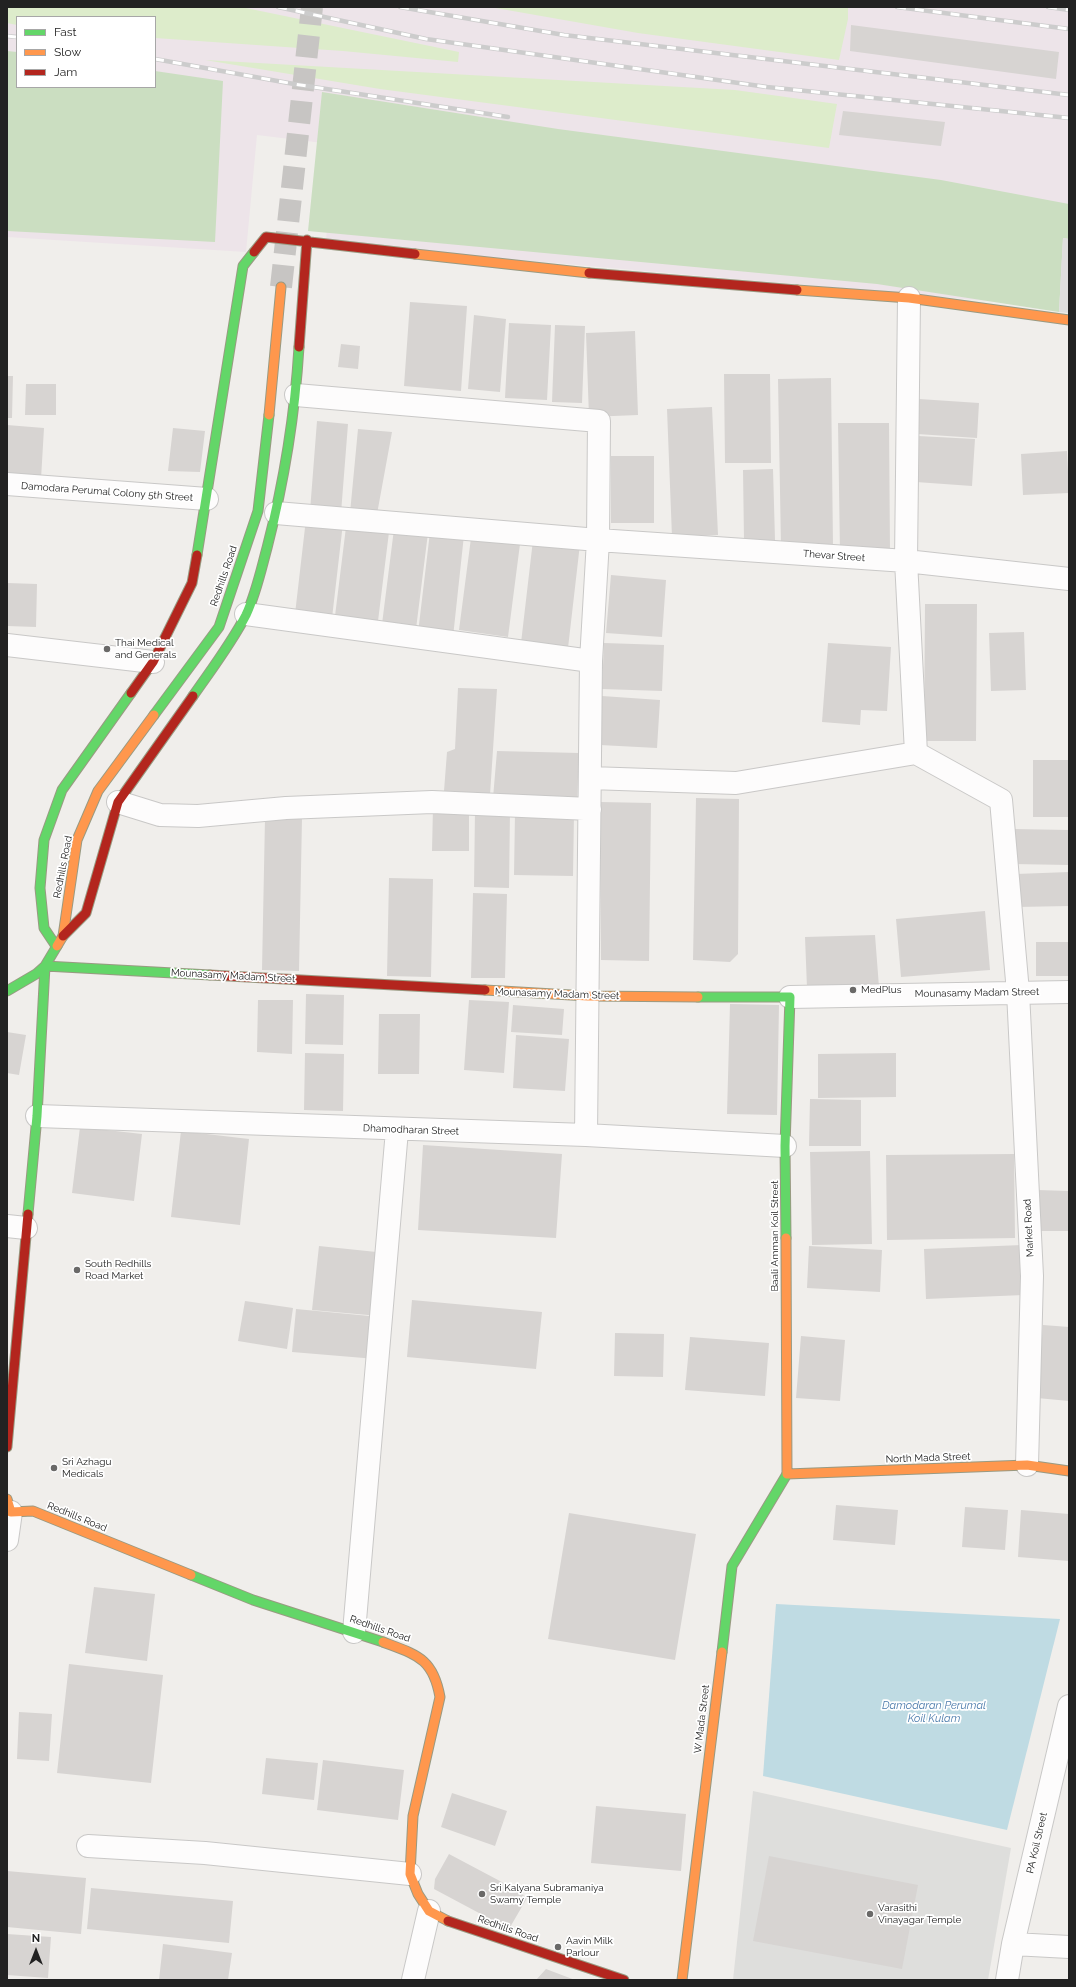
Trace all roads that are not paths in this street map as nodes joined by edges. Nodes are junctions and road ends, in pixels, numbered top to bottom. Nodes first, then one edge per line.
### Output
1 (307, 240) junction
2 (281, 287) tunnel mouth
3 (909, 298) junction
4 (1069, 320) edge
5 (296, 395) junction
6 (7, 484) edge
7 (207, 499) junction
8 (276, 513) junction
9 (598, 540) junction
10 (906, 561) junction
11 (1069, 579) edge
12 (246, 614) junction
13 (7, 645) edge
14 (591, 661) junction
15 (153, 662) junction
16 (916, 753) junction
17 (590, 778) junction
18 (118, 802) junction
19 (590, 809) junction
20 (63, 936) junction
21 (56, 946) junction
22 (45, 966) junction
23 (7, 991) edge
24 (1018, 992) junction
25 (1069, 992) edge
26 (588, 996) junction
27 (790, 997) junction
28 (37, 1116) junction
29 (397, 1130) junction
30 (586, 1135) junction
31 (785, 1146) junction
32 (16, 1227) edge
33 (7, 1447) edge
34 (1027, 1465) junction
35 (1069, 1471) edge
36 (787, 1474) junction
37 (8, 1507) edge
38 (7, 1540) edge
39 (354, 1632) junction
40 (1069, 1706) edge
41 (88, 1846) dead end
42 (410, 1874) junction
43 (429, 1910) junction
44 (1013, 1944) junction
45 (1069, 1947) edge
46 (413, 1980) edge
47 (624, 1980) edge
48 (682, 1980) edge
49 (1007, 1980) edge

1 - 3 street
1 - 5 street
1 - 7 street
2 - 20 street, Redhills Road
3 - 4 street
3 - 10 street
5 - 8 street
5 - 9 street
6 - 7 street, Damodara Perumal Colony 5th Street
7 - 15 street
8 - 9 street, Thevar Street
8 - 12 street
9 - 10 street, Thevar Street
9 - 14 street
10 - 11 street, Thevar Street
10 - 16 street
12 - 14 street
12 - 18 street
13 - 15 street
14 - 17 street
15 - 21 street
16 - 17 street
16 - 24 street, Market Road
17 - 19 street
18 - 19 street
18 - 20 street
19 - 26 street
20 - 21 street, Redhills Road
21 - 22 street, Redhills Road
22 - 23 street
22 - 26 street, Mounasamy Madam Street
22 - 28 street, Redhills Road
24 - 25 street, Mounasamy Madam Street
24 - 27 street, Mounasamy Madam Street
24 - 34 street, Market Road
26 - 27 street, Mounasamy Madam Street
26 - 30 street
27 - 31 street, Baali Amman Koil Street
28 - 29 street, Dhamodharan Street
28 - 32 street, Redhills Road
29 - 30 street, Dhamodharan Street
29 - 39 street
30 - 31 street, Dhamodharan Street
31 - 36 street, Baali Amman Koil Street
32 - 33 street, Redhills Road
34 - 35 street, North Mada Street
34 - 36 street, North Mada Street
36 - 48 street, W Mada Street
37 - 38 street
37 - 39 street, Redhills Road
39 - 42 street, Redhills Road
40 - 44 street, PA Koil Street
41 - 42 street
42 - 43 street, Redhills Road
43 - 46 street
43 - 47 street, Redhills Road
44 - 45 street
44 - 49 street, PA Koil Street

